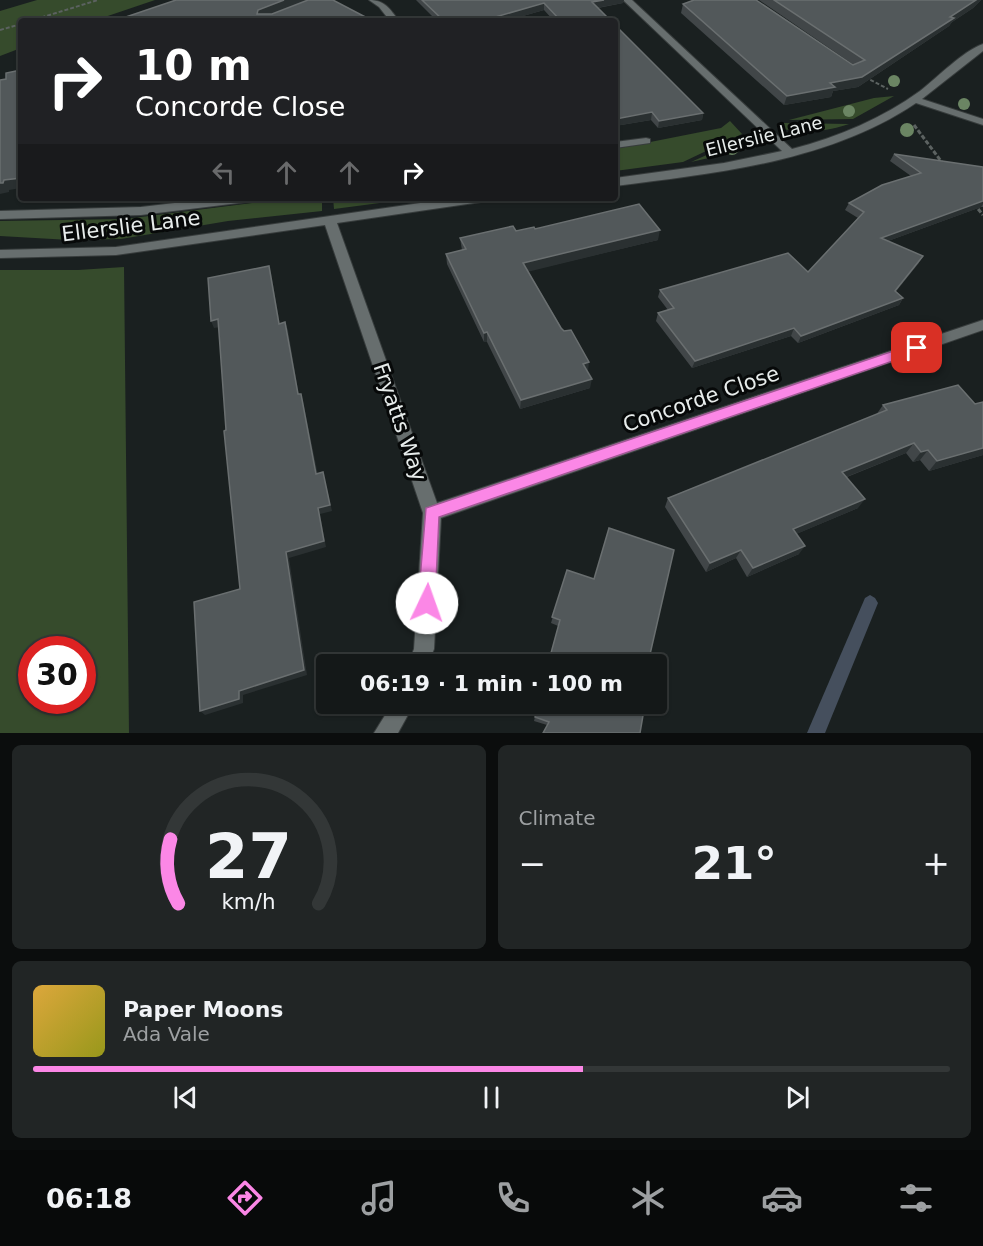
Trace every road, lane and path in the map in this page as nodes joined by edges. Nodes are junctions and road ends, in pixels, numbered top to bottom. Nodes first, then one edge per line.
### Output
1 (98, 0) edge
2 (373, 0) edge
3 (627, 0) edge
4 (40, 18) edge
5 (393, 18) edge
6 (18, 25) edge
7 (0, 30) edge
8 (983, 47) edge
9 (865, 76) edge
10 (913, 99) junction
11 (901, 108) junction
12 (983, 122) edge
13 (646, 141) dead end
14 (618, 145) edge
15 (789, 152) junction
16 (949, 171) edge
17 (618, 182) edge
18 (969, 197) edge
19 (223, 201) edge
20 (460, 201) edge
21 (0, 215) edge
22 (983, 215) edge
23 (330, 220) junction
24 (0, 254) edge
25 (983, 325) edge
26 (432, 513) junction
27 (422, 654) edge
28 (397, 714) edge
29 (385, 733) edge

1 - 4 path
2 - 5 street
3 - 15 street
6 - 7 path
8 - 10 street, Ellerslie Lane
9 - 10 path
10 - 11 street, Ellerslie Lane
10 - 12 street
11 - 15 street, Ellerslie Lane
11 - 16 path
13 - 14 street
15 - 17 street, Ellerslie Lane
18 - 22 path
19 - 21 street, Ellerslie Lane
20 - 23 street, Ellerslie Lane
23 - 24 street, Ellerslie Lane
23 - 26 street, Fryatts Way
25 - 26 street, Concorde Close
26 - 27 street, Fryatts Way
28 - 29 street

